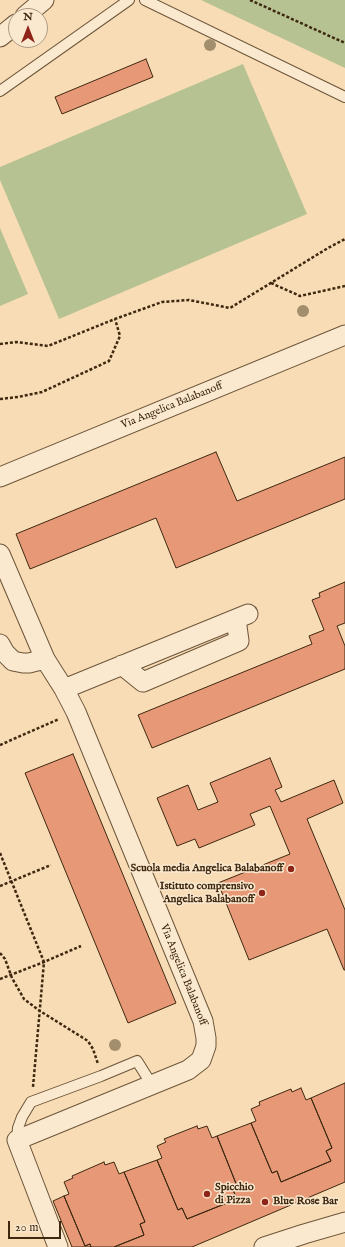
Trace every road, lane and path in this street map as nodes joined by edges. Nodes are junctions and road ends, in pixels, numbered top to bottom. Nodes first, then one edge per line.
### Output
1 (44, 0) edge
2 (129, 0) edge
3 (145, 0) edge
4 (250, 0) edge
5 (34, 8) edge
6 (8, 30) edge
7 (0, 37) edge
8 (345, 43) edge
9 (0, 91) edge
10 (345, 97) edge
11 (345, 239) edge
12 (270, 283) junction
13 (345, 286) edge
14 (115, 319) junction
15 (345, 335) edge
16 (0, 344) edge
17 (0, 399) edge
18 (0, 478) edge
19 (0, 554) edge
20 (242, 616) dead end
21 (0, 644) edge
22 (45, 659) junction
23 (64, 689) junction
24 (76, 712) junction
25 (0, 745) edge
26 (0, 853) edge
27 (51, 865) dead end
28 (12, 881) junction
29 (0, 886) edge
30 (82, 946) dead end
31 (0, 954) edge
32 (44, 962) junction
33 (10, 974) junction
34 (0, 979) edge
35 (40, 1011) junction
36 (101, 1076) junction
37 (152, 1085) junction
38 (31, 1102) junction
39 (17, 1140) junction
40 (345, 1222) edge
41 (58, 1247) edge
42 (264, 1247) edge

1 - 5 street
2 - 9 lane
3 - 10 lane
4 - 8 path
6 - 7 street
11 - 12 path
12 - 13 path
12 - 14 path
14 - 16 path
14 - 17 path
15 - 18 street, Via Angelica Balabanoff
19 - 22 street, Via Angelica Balabanoff
20 - 23 street
21 - 22 street
22 - 23 street, Via Angelica Balabanoff
23 - 24 street, Via Angelica Balabanoff
24 - 25 path
24 - 37 street, Via Angelica Balabanoff
26 - 28 path
27 - 28 path
28 - 29 path
28 - 32 path
30 - 32 path
31 - 33 path
32 - 33 path
32 - 35 path
33 - 34 path
33 - 35 path
35 - 36 path
35 - 38 path
36 - 37 lane
36 - 38 lane
37 - 39 street, Via Angelica Balabanoff
38 - 39 lane
39 - 41 street
40 - 42 street

